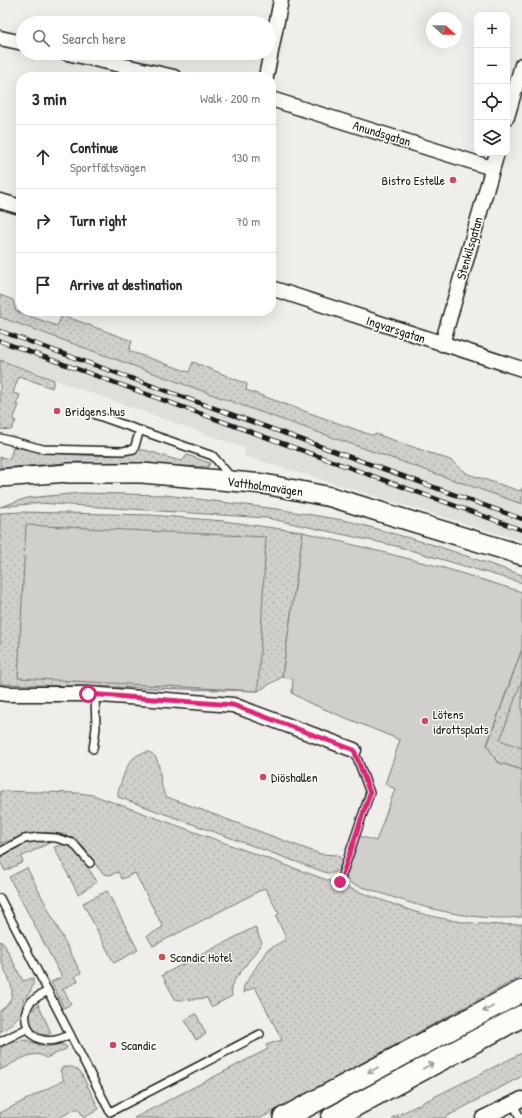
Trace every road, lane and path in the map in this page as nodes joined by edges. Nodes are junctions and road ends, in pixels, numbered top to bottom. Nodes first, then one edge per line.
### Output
1 (281, 0) edge
2 (276, 26) edge
3 (0, 38) edge
4 (16, 41) edge
5 (98, 60) edge
6 (269, 60) edge
7 (522, 65) edge
8 (152, 72) edge
9 (267, 72) edge
10 (276, 101) edge
11 (510, 107) edge
12 (496, 156) edge
13 (492, 168) junction
14 (0, 201) edge
15 (16, 206) edge
16 (276, 290) edge
17 (442, 344) junction
18 (522, 369) edge
19 (96, 415) dead end
20 (140, 430) junction
21 (0, 438) edge
22 (68, 473) joint
23 (0, 478) edge
24 (235, 481) junction
25 (522, 554) edge
26 (0, 693) edge
27 (95, 695) junction
28 (93, 749) dead end
29 (354, 750) joint
30 (0, 852) edge
31 (90, 862) dead end
32 (340, 882) dead end
33 (0, 898) edge
34 (48, 991) junction
35 (522, 991) edge
36 (522, 1016) edge
37 (28, 1028) junction
38 (70, 1034) junction
39 (260, 1034) dead end
40 (0, 1042) edge
41 (518, 1101) edge
42 (284, 1118) edge
43 (332, 1118) edge
44 (483, 1118) edge
45 (520, 1118) edge

1 - 2 street
3 - 4 street
5 - 8 street
6 - 9 street
7 - 11 street
10 - 13 street, Anundsgatan
12 - 13 street, Stenkilsgatan
13 - 17 street, Stenkilsgatan
14 - 15 street
16 - 17 street, Ingvarsgatan
17 - 18 street, Ingvarsgatan
19 - 20 lane
20 - 21 lane
20 - 24 lane
22 - 23 street, Vattholmavägen
22 - 24 main road, Vattholmavägen
24 - 25 main road, Vattholmavägen
26 - 27 street
27 - 28 lane
27 - 29 street
29 - 32 lane
30 - 31 lane
33 - 34 lane
34 - 37 lane
34 - 38 lane
35 -> 42 main road
43 -> 36 main road
37 - 38 lane
37 - 40 lane
38 - 39 lane
41 - 44 street
41 - 45 lane

